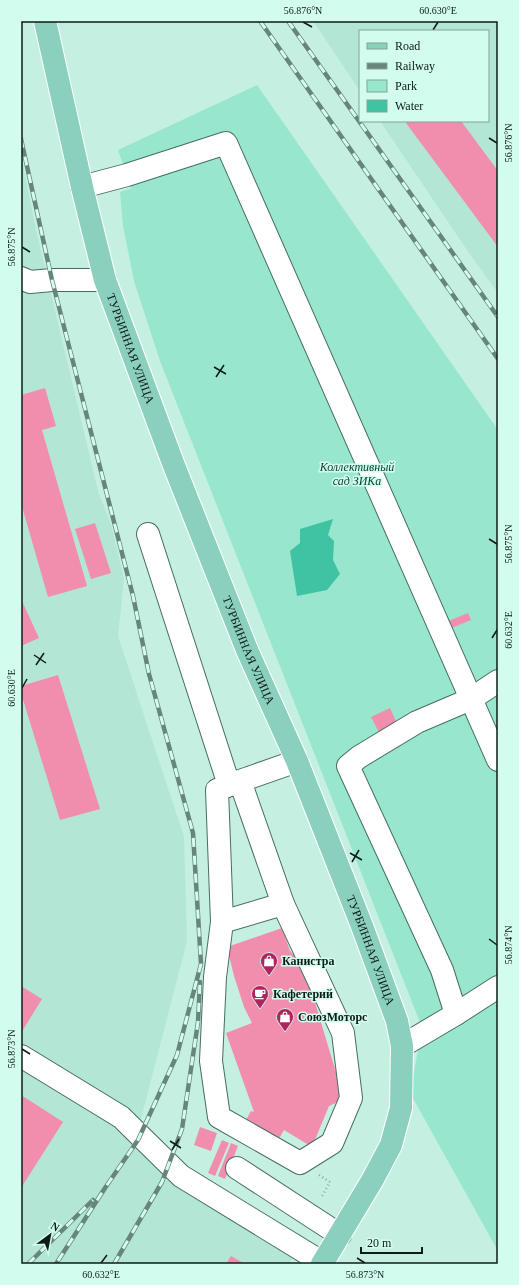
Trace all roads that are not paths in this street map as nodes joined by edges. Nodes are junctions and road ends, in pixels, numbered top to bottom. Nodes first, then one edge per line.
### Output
1 (45, 21) edge
2 (82, 188) junction
3 (21, 278) edge
4 (105, 280) junction
5 (148, 534) dead end
6 (498, 681) edge
7 (471, 699) junction
8 (498, 760) edge
9 (297, 761) junction
10 (234, 783) junction
11 (283, 904) junction
12 (222, 922) junction
13 (498, 987) edge
14 (456, 1014) junction
15 (402, 1046) junction
16 (21, 1056) edge
17 (237, 1168) dead end
18 (340, 1235) junction
19 (323, 1264) edge

1 - 2 main road, ТУРБИННАЯ УЛИЦА
2 - 4 main road, ТУРБИННАЯ УЛИЦА
2 - 7 lane
3 - 4 lane
4 - 9 main road, ТУРБИННАЯ УЛИЦА
5 - 10 lane
6 - 7 lane
7 - 8 lane
7 - 14 lane
9 - 10 lane
9 - 15 main road, ТУРБИННАЯ УЛИЦА
10 - 11 lane
10 - 12 lane
11 - 12 lane
11 - 12 lane
13 - 14 lane
14 - 15 lane
15 - 18 main road, ТУРБИННАЯ УЛИЦА
16 - 19 lane
17 - 18 lane
18 - 19 main road, ТУРБИННАЯ УЛИЦА

